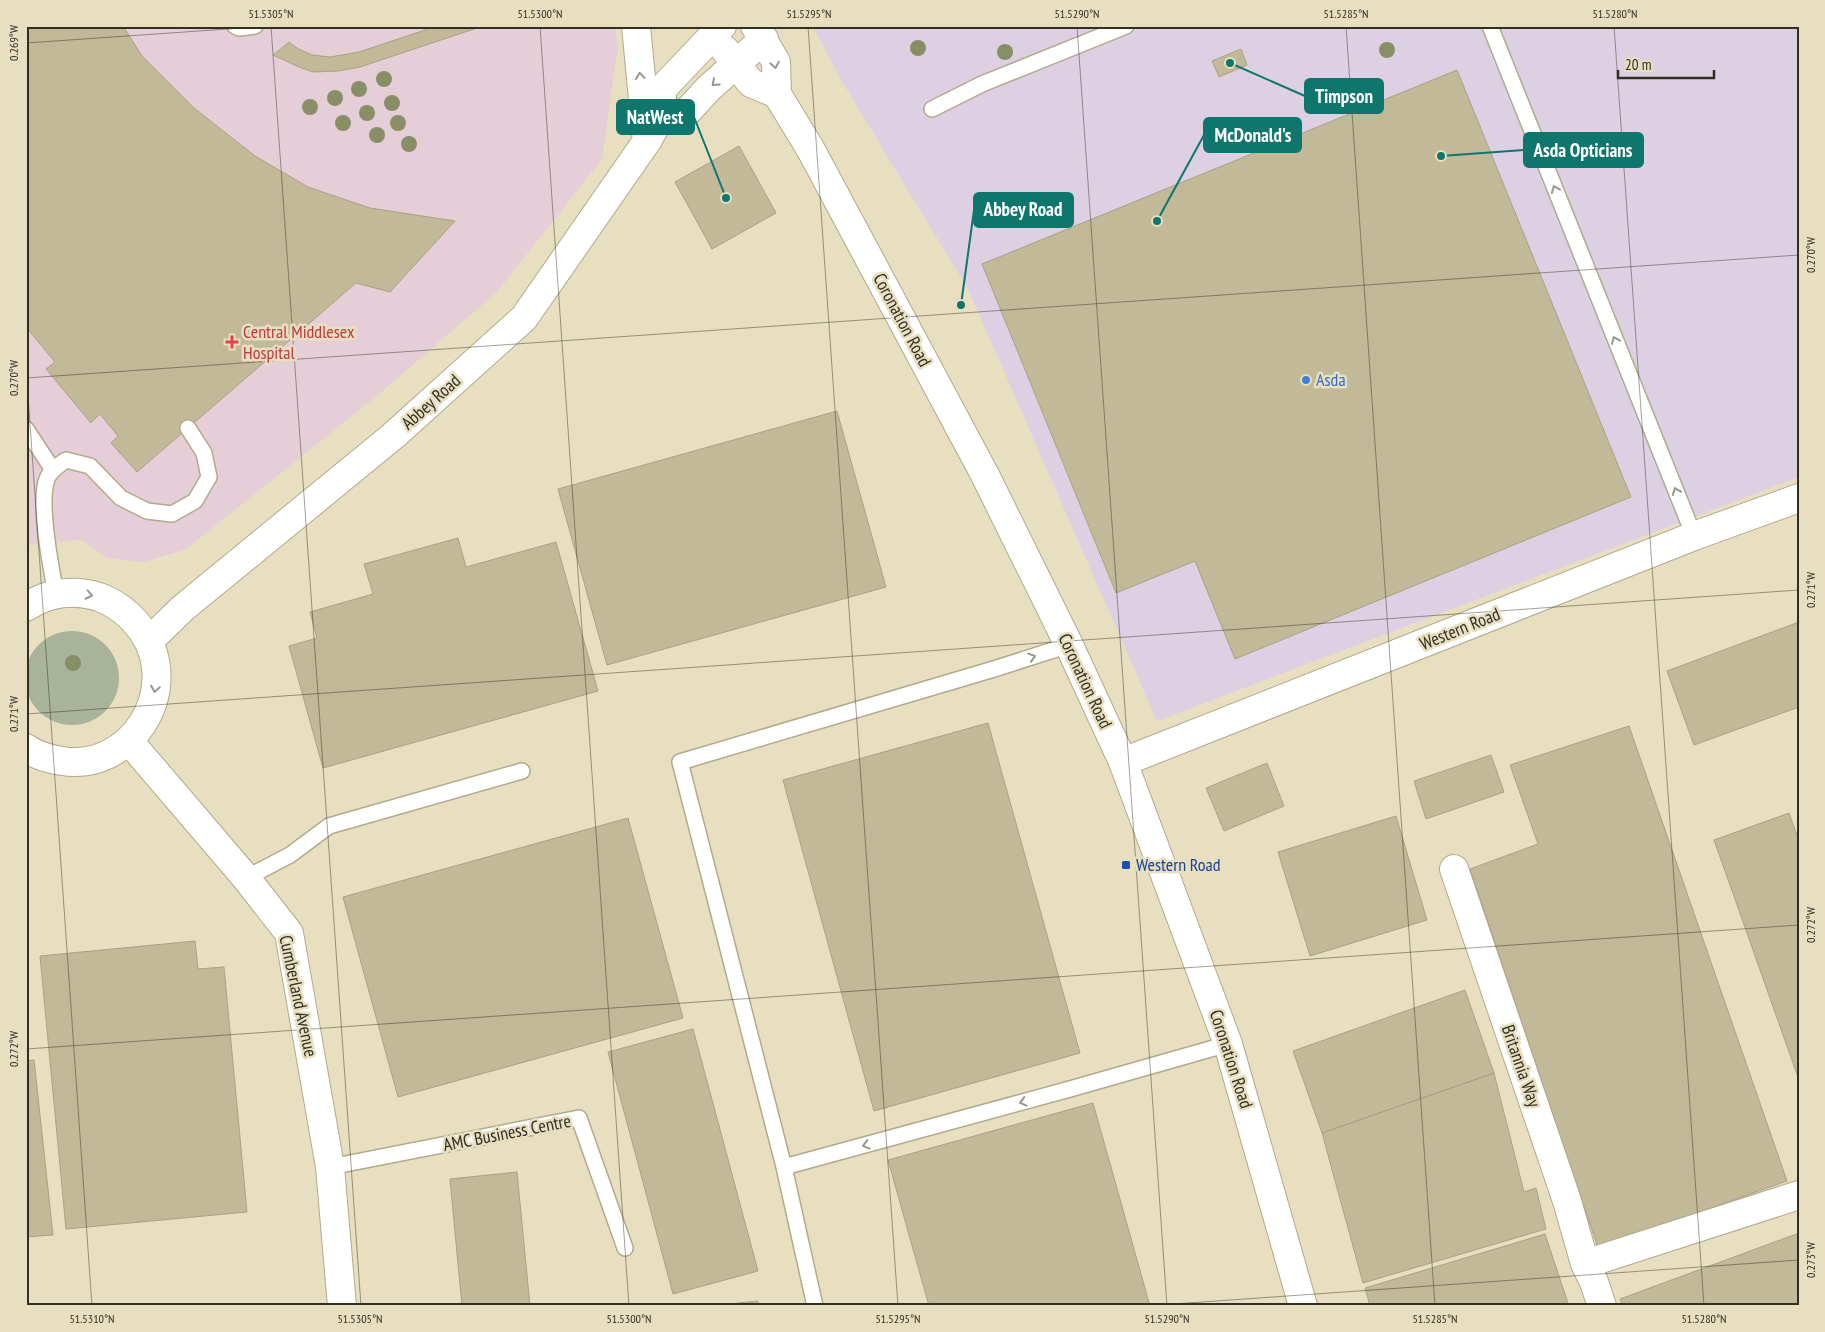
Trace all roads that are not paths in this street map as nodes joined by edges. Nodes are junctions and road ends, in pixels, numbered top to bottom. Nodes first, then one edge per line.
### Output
1 (236, 26) edge
2 (255, 26) edge
3 (636, 26) edge
4 (1126, 26) edge
5 (1490, 26) edge
6 (714, 29) edge
7 (759, 32) edge
8 (735, 65) junction
9 (777, 94) junction
10 (932, 109) dead end
11 (662, 115) junction
12 (647, 141) junction
13 (188, 428) dead end
14 (26, 429) edge
15 (53, 470) junction
16 (1799, 498) edge
17 (1694, 536) junction
18 (56, 594) junction
19 (26, 606) edge
20 (149, 641) junction
21 (1069, 645) junction
22 (129, 741) junction
23 (28, 753) edge
24 (1123, 762) junction
25 (522, 771) dead end
26 (1454, 869) dead end
27 (246, 878) junction
28 (1228, 1044) junction
29 (330, 1167) junction
30 (784, 1167) junction
31 (1799, 1195) edge
32 (625, 1248) dead end
33 (1585, 1264) junction
34 (342, 1306) edge
35 (815, 1306) edge
36 (1303, 1306) edge
37 (1602, 1306) edge

1 - 2 lane
12 -> 3 street
4 - 10 lane
17 -> 5 lane
6 - 8 street
6 - 11 street, Abbey Road
7 - 8 street
7 -> 9 street, Coronation Road
8 - 9 street
8 -> 11 street
9 - 21 street, Coronation Road
11 - 12 street, Abbey Road
12 - 20 street, Abbey Road
13 - 15 lane
14 - 15 lane
15 - 18 lane
16 - 17 street, Western Road
17 - 24 street, Western Road
18 - 19 street
18 -> 20 street
20 -> 22 street
21 - 24 street, Coronation Road
30 -> 21 lane
22 - 23 street
22 - 27 street, Cumberland Avenue
24 - 28 street, Coronation Road
25 - 27 lane
26 - 33 street, Britannia Way
27 - 29 street, Cumberland Avenue
28 -> 30 lane
28 - 36 street, Coronation Road
29 - 32 lane, AMC Business Centre
29 - 34 street, Cumberland Avenue
30 - 35 lane
31 - 33 street
33 - 37 street, Britannia Way

